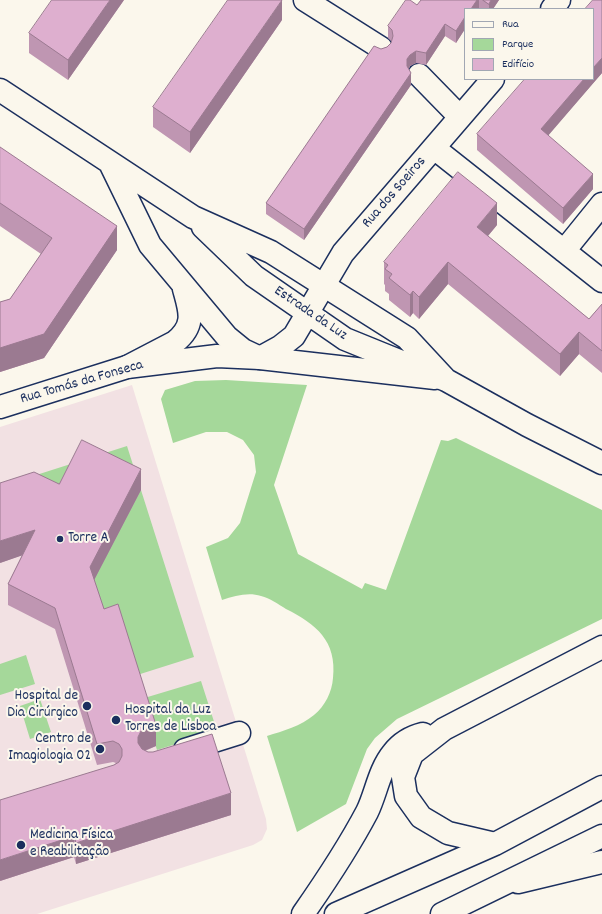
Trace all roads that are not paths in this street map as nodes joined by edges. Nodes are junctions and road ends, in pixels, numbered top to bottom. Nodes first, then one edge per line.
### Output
1 (305, 0) edge
2 (560, 0) edge
3 (553, 8) edge
4 (381, 48) edge
5 (419, 75) dead end
6 (492, 80) edge
7 (0, 90) edge
8 (460, 117) junction
9 (434, 148) junction
10 (110, 163) junction
11 (602, 204) edge
12 (193, 217) junction
13 (564, 251) junction
14 (602, 281) edge
15 (182, 284) junction
16 (324, 285) junction
17 (307, 313) junction
18 (260, 358) junction
19 (127, 367) junction
20 (446, 380) junction
21 (0, 407) edge
22 (602, 463) edge
23 (602, 646) edge
24 (444, 729) junction
25 (239, 733) dead end
26 (165, 756) edge
27 (602, 786) edge
28 (602, 836) edge
29 (495, 844) junction
30 (602, 862) edge
31 (495, 888) junction
32 (303, 914) edge
33 (336, 914) edge
34 (442, 914) edge

1 - 4 main road
2 - 3 main road
5 - 8 main road
6 - 8 main road, Rua dos Soeiros
7 - 10 main road, Estrada da Luz
8 - 9 main road, Rua dos Soeiros
9 - 13 main road
9 - 16 main road, Rua dos Soeiros
10 - 12 main road, Estrada da Luz
10 - 15 main road
11 - 13 main road
12 - 16 main road, Estrada da Luz
12 - 17 main road, Estrada da Luz
13 - 14 main road
15 - 18 main road
15 - 19 main road
16 - 17 main road, Rua dos Soeiros
16 - 20 main road, Estrada da Luz
17 - 18 main road
17 - 20 main road, Estrada da Luz
18 - 19 main road, Rua Tomás da Fonseca
18 - 20 main road, Rua Tomás da Fonseca
19 - 21 main road, Rua Tomás da Fonseca
20 - 22 main road, Estrada da Luz
23 - 24 main road
24 - 29 main road
24 - 32 main road
25 - 26 main road
27 - 29 main road
28 - 31 main road
29 - 33 main road
30 - 31 main road
31 - 34 main road

